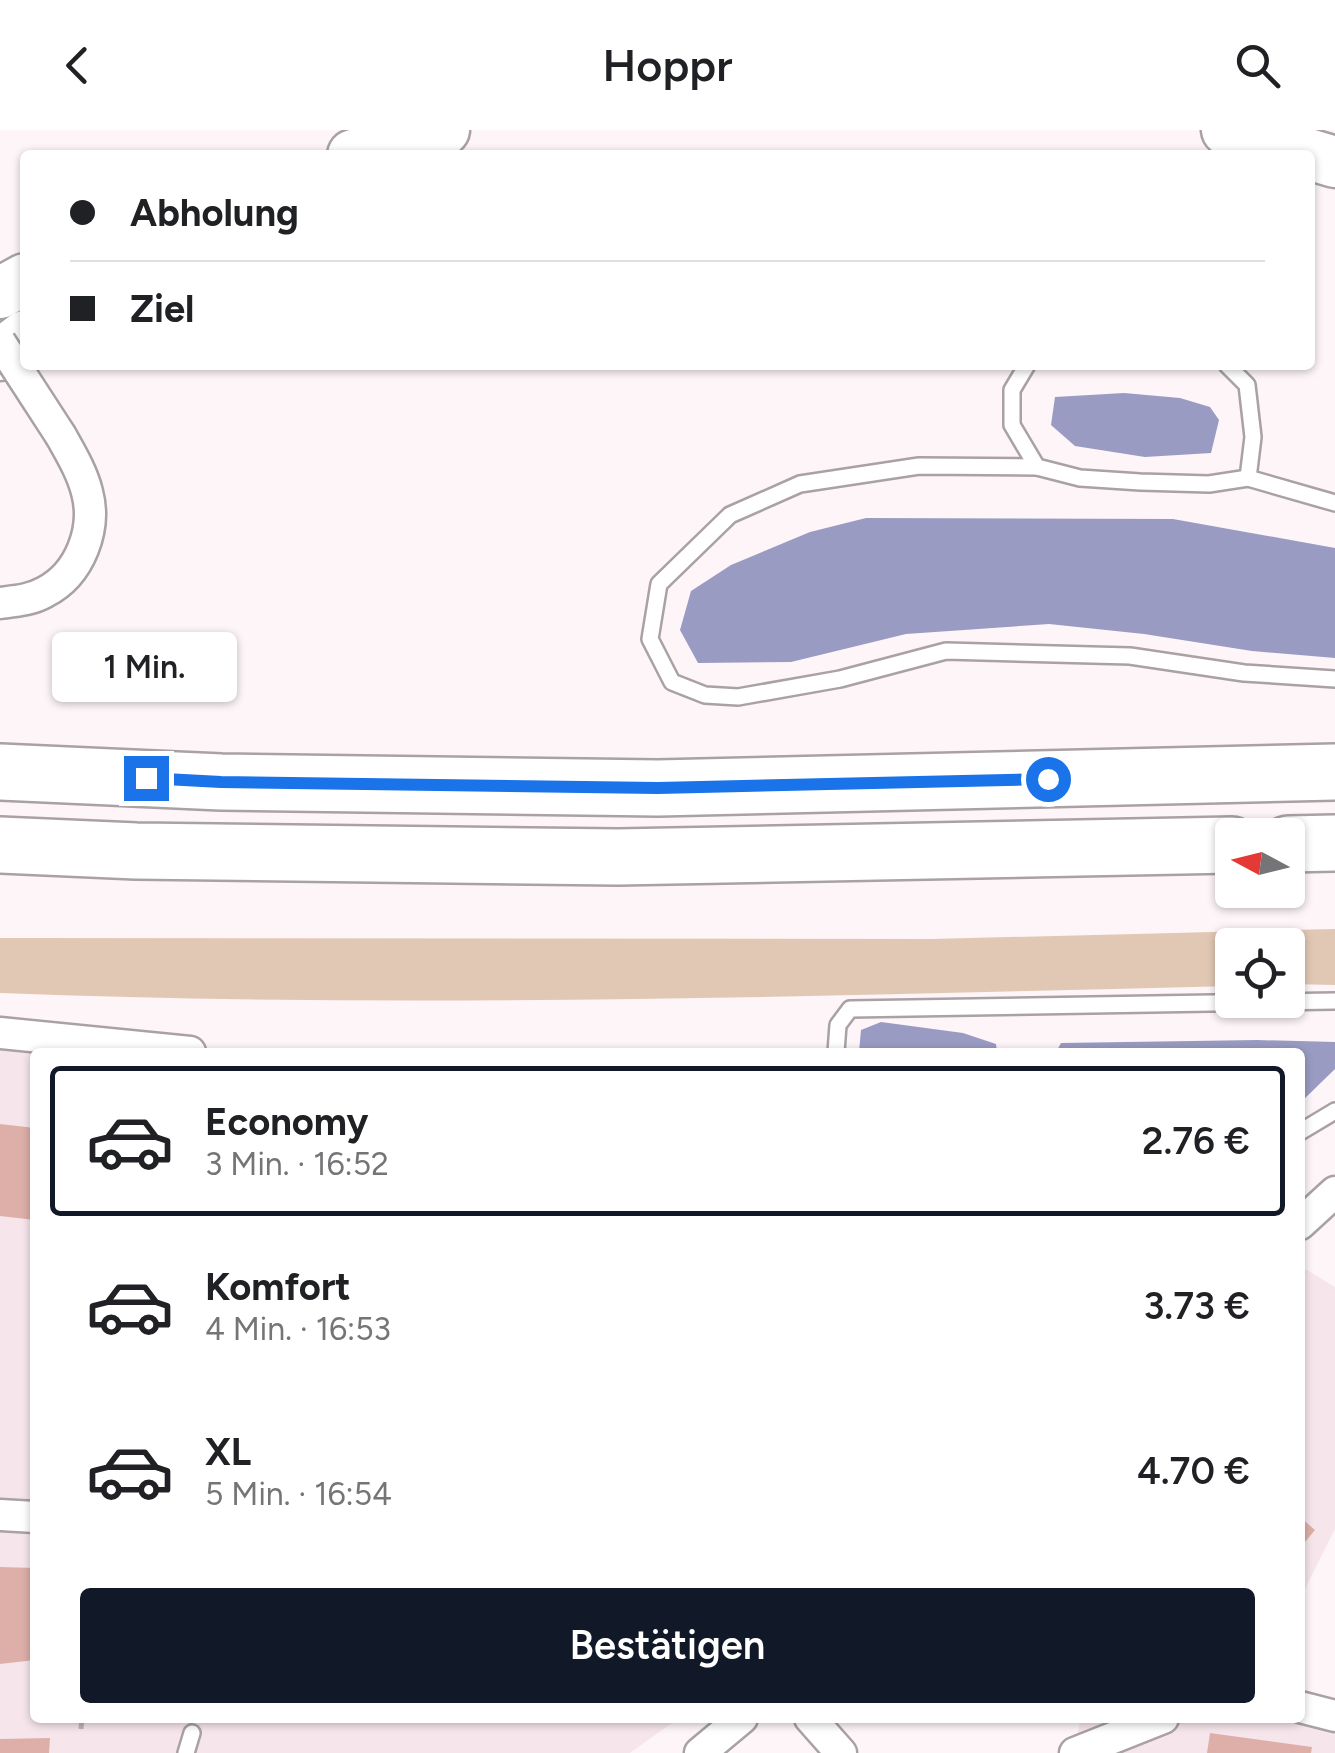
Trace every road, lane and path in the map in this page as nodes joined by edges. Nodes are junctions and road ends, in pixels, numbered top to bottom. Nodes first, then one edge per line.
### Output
1 (444, 130) edge
2 (1227, 130) edge
3 (371, 150) edge
4 (1294, 150) edge
5 (20, 340) edge
6 (0, 342) edge
7 (0, 355) edge
8 (1025, 370) edge
9 (1233, 370) edge
10 (1037, 467) junction
11 (1248, 478) junction
12 (1335, 503) edge
13 (0, 603) edge
14 (1335, 679) edge
15 (0, 772) edge
16 (1335, 772) edge
17 (1335, 843) edge
18 (1305, 844) edge
19 (0, 845) edge
20 (1215, 845) edge
21 (1335, 1001) edge
22 (0, 1032) edge
23 (152, 1048) edge
24 (836, 1048) edge
25 (1335, 1111) edge
26 (1305, 1129) edge
27 (1335, 1192) edge
28 (1305, 1219) edge
29 (0, 1515) edge
30 (30, 1518) edge
31 (1305, 1708) edge
32 (1335, 1716) edge
33 (82, 1723) edge
34 (736, 1723) edge
35 (814, 1723) edge
36 (1150, 1723) edge
37 (81, 1729) dead end
38 (192, 1732) dead end
39 (186, 1753) edge
40 (700, 1753) edge
41 (840, 1753) edge
42 (1075, 1753) edge

1 - 3 main road
2 - 4 main road
5 - 7 main road
6 - 13 street, bridge
8 - 10 lane
9 - 11 lane
10 - 11 lane
10 - 14 lane
11 - 12 lane
15 - 16 highway
17 - 18 highway
19 - 20 highway
21 - 24 lane
22 - 23 street
25 - 26 lane
27 - 28 street
29 - 30 street
31 - 32 street
33 - 37 path
34 - 40 street
35 - 41 street
36 - 42 street
38 - 39 lane

